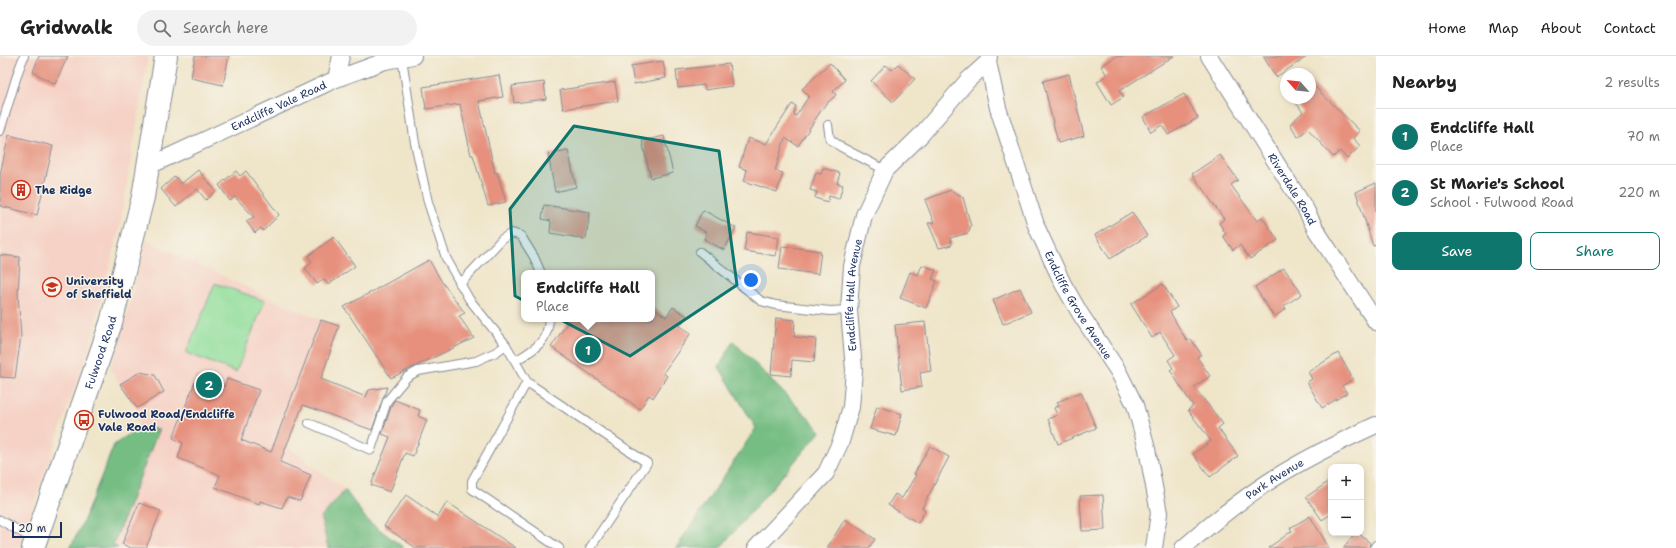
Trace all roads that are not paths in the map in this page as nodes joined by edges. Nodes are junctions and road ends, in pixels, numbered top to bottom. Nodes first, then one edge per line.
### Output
1 (24, 56) edge
2 (166, 56) edge
3 (341, 56) edge
4 (1209, 56) edge
5 (407, 57) edge
6 (989, 59) edge
7 (336, 79) junction
8 (828, 125) dead end
9 (0, 131) edge
10 (148, 166) junction
11 (886, 170) junction
12 (700, 252) dead end
13 (540, 270) edge
14 (460, 284) junction
15 (849, 310) junction
16 (549, 322) edge
17 (1376, 322) edge
18 (506, 345) junction
19 (514, 361) junction
20 (527, 382) junction
21 (309, 423) dead end
22 (1376, 425) edge
23 (0, 520) edge
24 (34, 544) edge
25 (1376, 545) edge
26 (559, 548) edge
27 (590, 548) edge
28 (756, 548) edge
29 (1154, 548) edge
30 (1183, 548) edge
31 (1374, 548) edge

1 - 9 lane
2 - 10 street, Fulwood Road
3 - 7 street
4 - 17 street, Riverdale Road
5 - 7 street, Endcliffe Vale Road
5 - 14 lane
6 - 11 street, Endcliffe Hall Avenue
6 - 29 street, Endcliffe Grove Avenue
7 - 10 street, Endcliffe Vale Road
8 - 11 lane
10 - 24 street, Fulwood Road
11 - 15 street, Endcliffe Hall Avenue
12 - 15 lane
13 - 14 lane
14 - 18 lane
15 - 28 street, Endcliffe Hall Avenue
16 - 19 lane
18 - 19 lane
18 - 21 lane
19 - 20 lane
20 - 26 lane
20 - 27 lane
22 - 30 street, Park Avenue
23 - 24 lane
25 - 31 lane

